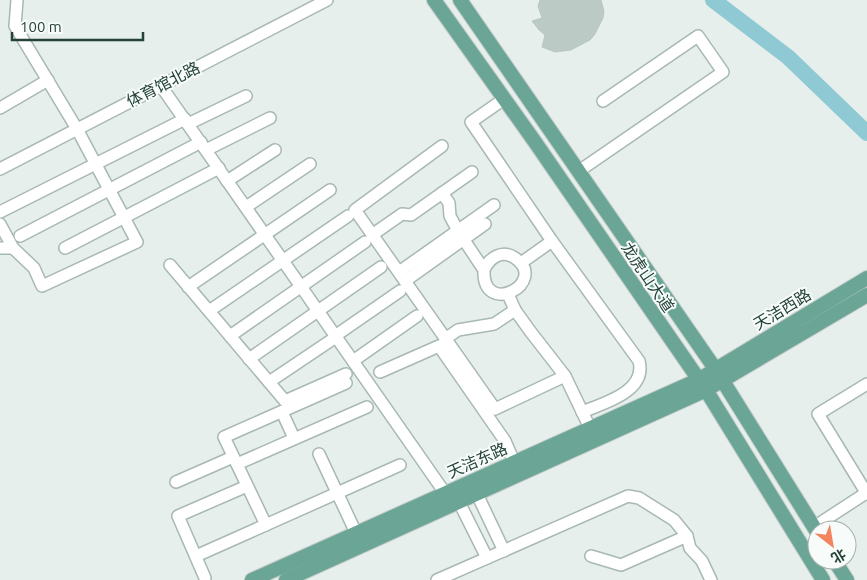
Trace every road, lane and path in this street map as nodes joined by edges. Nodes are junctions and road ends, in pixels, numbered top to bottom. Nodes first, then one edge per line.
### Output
1 (17, 0) edge
2 (327, 0) edge
3 (434, 0) edge
4 (460, 0) edge
5 (48, 80) junction
6 (161, 86) junction
7 (246, 96) dead end
8 (504, 99) junction
9 (603, 101) dead end
10 (0, 108) edge
11 (270, 118) dead end
12 (186, 122) junction
13 (77, 129) junction
14 (203, 146) junction
15 (442, 146) dead end
16 (275, 150) dead end
17 (96, 164) junction
18 (310, 164) dead end
19 (219, 168) junction
20 (0, 169) edge
21 (579, 171) junction
22 (472, 172) dead end
23 (227, 180) junction
24 (109, 189) junction
25 (330, 190) dead end
26 (442, 193) junction
27 (494, 205) dead end
28 (246, 207) junction
29 (0, 212) edge
30 (348, 216) dead end
31 (124, 218) junction
32 (0, 224) edge
33 (485, 224) dead end
34 (264, 234) junction
35 (461, 235) junction
36 (20, 236) dead end
37 (369, 238) junction
38 (552, 241) junction
39 (0, 248) edge
40 (13, 248) junction
41 (65, 248) dead end
42 (282, 260) junction
43 (521, 264) junction
44 (170, 265) dead end
45 (381, 267) dead end
46 (484, 270) junction
47 (867, 278) edge
48 (401, 281) junction
49 (188, 286) junction
50 (302, 287) junction
51 (508, 294) junction
52 (866, 299) edge
53 (515, 310) junction
54 (209, 311) junction
55 (318, 312) junction
56 (417, 316) dead end
57 (230, 336) junction
58 (336, 336) junction
59 (446, 339) junction
60 (249, 358) junction
61 (353, 361) junction
62 (380, 372) dead end
63 (565, 376) junction
64 (719, 376) junction
65 (269, 382) junction
66 (867, 384) edge
67 (702, 385) junction
68 (367, 407) dead end
69 (282, 412) junction
70 (582, 412) junction
71 (590, 428) junction
72 (294, 438) junction
73 (320, 454) dead end
74 (235, 460) junction
75 (514, 462) junction
76 (400, 465) dead end
77 (176, 482) dead end
78 (247, 486) junction
79 (338, 493) junction
80 (445, 493) junction
81 (477, 494) junction
82 (867, 494) edge
83 (459, 502) junction
84 (809, 520) edge
85 (828, 520) edge
86 (266, 525) junction
87 (356, 533) junction
88 (687, 536) junction
89 (504, 551) junction
90 (196, 556) junction
91 (591, 556) dead end
92 (487, 558) junction
93 (272, 576) edge
94 (205, 578) dead end
95 (252, 580) edge
96 (286, 580) edge
97 (436, 580) edge
98 (711, 580) edge
99 (823, 580) edge

1 - 5 street
2 - 6 street, 体育馆北路
3 - 8 main road, 龙虎山大道
4 - 21 main road, 龙虎山大道
5 - 10 street
5 - 13 street
6 - 12 street
6 - 13 street, 体育馆北路
7 - 12 street
8 - 38 street
8 - 67 main road, 龙虎山大道
9 - 21 street
11 - 14 street
12 - 14 street
12 - 17 street
13 - 17 street
13 - 20 street, 体育馆北路
14 - 19 street
14 - 24 street
15 - 37 street
16 - 23 street
17 - 24 street
17 - 29 street
18 - 28 street
19 - 23 street
19 - 31 street
21 - 64 main road, 龙虎山大道
22 - 26 street
23 - 28 street
24 - 31 street
24 - 36 street
25 - 34 street
26 - 35 street
26 - 37 street
27 - 35 street
28 - 34 street
30 - 42 street
31 - 40 street
31 - 41 street
32 - 40 street
33 - 35 street
34 - 42 street
34 - 49 street
35 - 46 street
35 - 48 street
37 - 48 street
37 - 50 street
38 - 43 street
38 - 70 street
39 - 40 street
42 - 50 street
42 - 54 street
43 - 46 street
43 - 51 street
44 - 49 street
45 - 55 street
46 - 51 street
47 - 64 main road, 天洁西路
48 - 58 street
48 - 59 street
49 - 54 street
50 - 55 street
50 - 57 street
51 - 53 street
52 - 64 main road, 天洁西路
53 - 59 street
53 - 63 street
54 - 57 street
55 - 58 street
55 - 60 street
56 - 61 street
57 - 60 street
58 - 61 street
58 - 65 street
59 - 63 street
60 - 65 street
61 - 80 street
62 - 75 street
63 - 70 street
64 - 67 main road, 天洁东路
64 - 84 main road, 龙虎山大道
65 - 69 street
66 - 82 street
67 - 71 main road, 天洁东路
67 - 81 main road, 天洁东路
67 - 99 main road, 龙虎山大道
68 - 72 street
69 - 72 street
69 - 74 street
70 - 71 street
71 - 75 main road, 天洁东路
72 - 74 street
73 - 79 street
74 - 77 street
74 - 78 street
75 - 80 main road, 天洁东路
76 - 79 street
78 - 86 street
78 - 90 street
79 - 86 street
79 - 87 street
80 - 87 main road, 天洁东路
81 - 83 main road, 天洁东路
81 - 89 street
82 - 85 street
83 - 92 street
83 - 96 main road, 天洁东路
86 - 90 street
87 - 93 main road, 天洁东路
88 - 89 street
88 - 91 street
88 - 98 street
89 - 92 street
90 - 94 street
92 - 97 street
93 - 95 main road, 天洁东路

